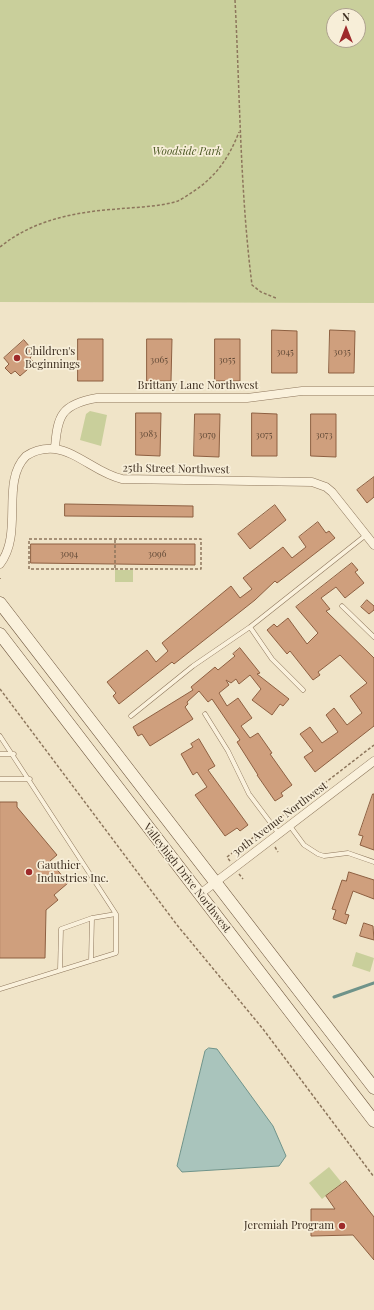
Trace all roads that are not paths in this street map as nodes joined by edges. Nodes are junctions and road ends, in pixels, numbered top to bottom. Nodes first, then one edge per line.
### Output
1 (374, 391) edge
2 (55, 449) junction
3 (366, 535) junction
4 (374, 545) edge
5 (0, 564) edge
6 (0, 602) edge
7 (342, 606) dead end
8 (250, 627) junction
9 (0, 634) edge
10 (374, 637) edge
11 (303, 690) dead end
12 (205, 714) dead end
13 (131, 716) dead end
14 (0, 736) edge
15 (0, 754) edge
16 (14, 754) junction
17 (374, 761) edge
18 (0, 779) edge
19 (30, 779) junction
20 (290, 826) junction
21 (279, 834) junction
22 (374, 862) edge
23 (215, 882) junction
24 (200, 894) junction
25 (116, 914) junction
26 (92, 918) junction
27 (91, 961) junction
28 (60, 970) junction
29 (0, 989) edge
30 (374, 1088) edge
31 (374, 1121) edge

1 - 2 street, Brittany Lane Northwest
2 - 3 street, 25th Street Northwest
2 - 5 street, 25th Street Northwest
3 - 4 street, 25th Street Northwest
3 - 8 lane
6 - 23 main road, Valleyhigh Drive Northwest
7 - 10 lane
8 - 11 lane
8 - 13 lane
9 - 24 main road, Valleyhigh Drive Northwest
12 - 21 lane
14 - 16 lane
15 - 16 lane
16 - 19 lane
17 - 20 street, 30th Avenue Northwest
18 - 19 lane
19 - 25 lane
20 - 21 street, 30th Avenue Northwest
20 - 22 lane
21 - 23 street, 30th Avenue Northwest
23 - 24 street, 30th Avenue Northwest
23 - 30 main road, Valleyhigh Drive Northwest
24 - 31 main road, Valleyhigh Drive Northwest
25 - 26 lane
25 - 27 lane
26 - 27 lane
26 - 28 lane
27 - 28 lane
28 - 29 lane

